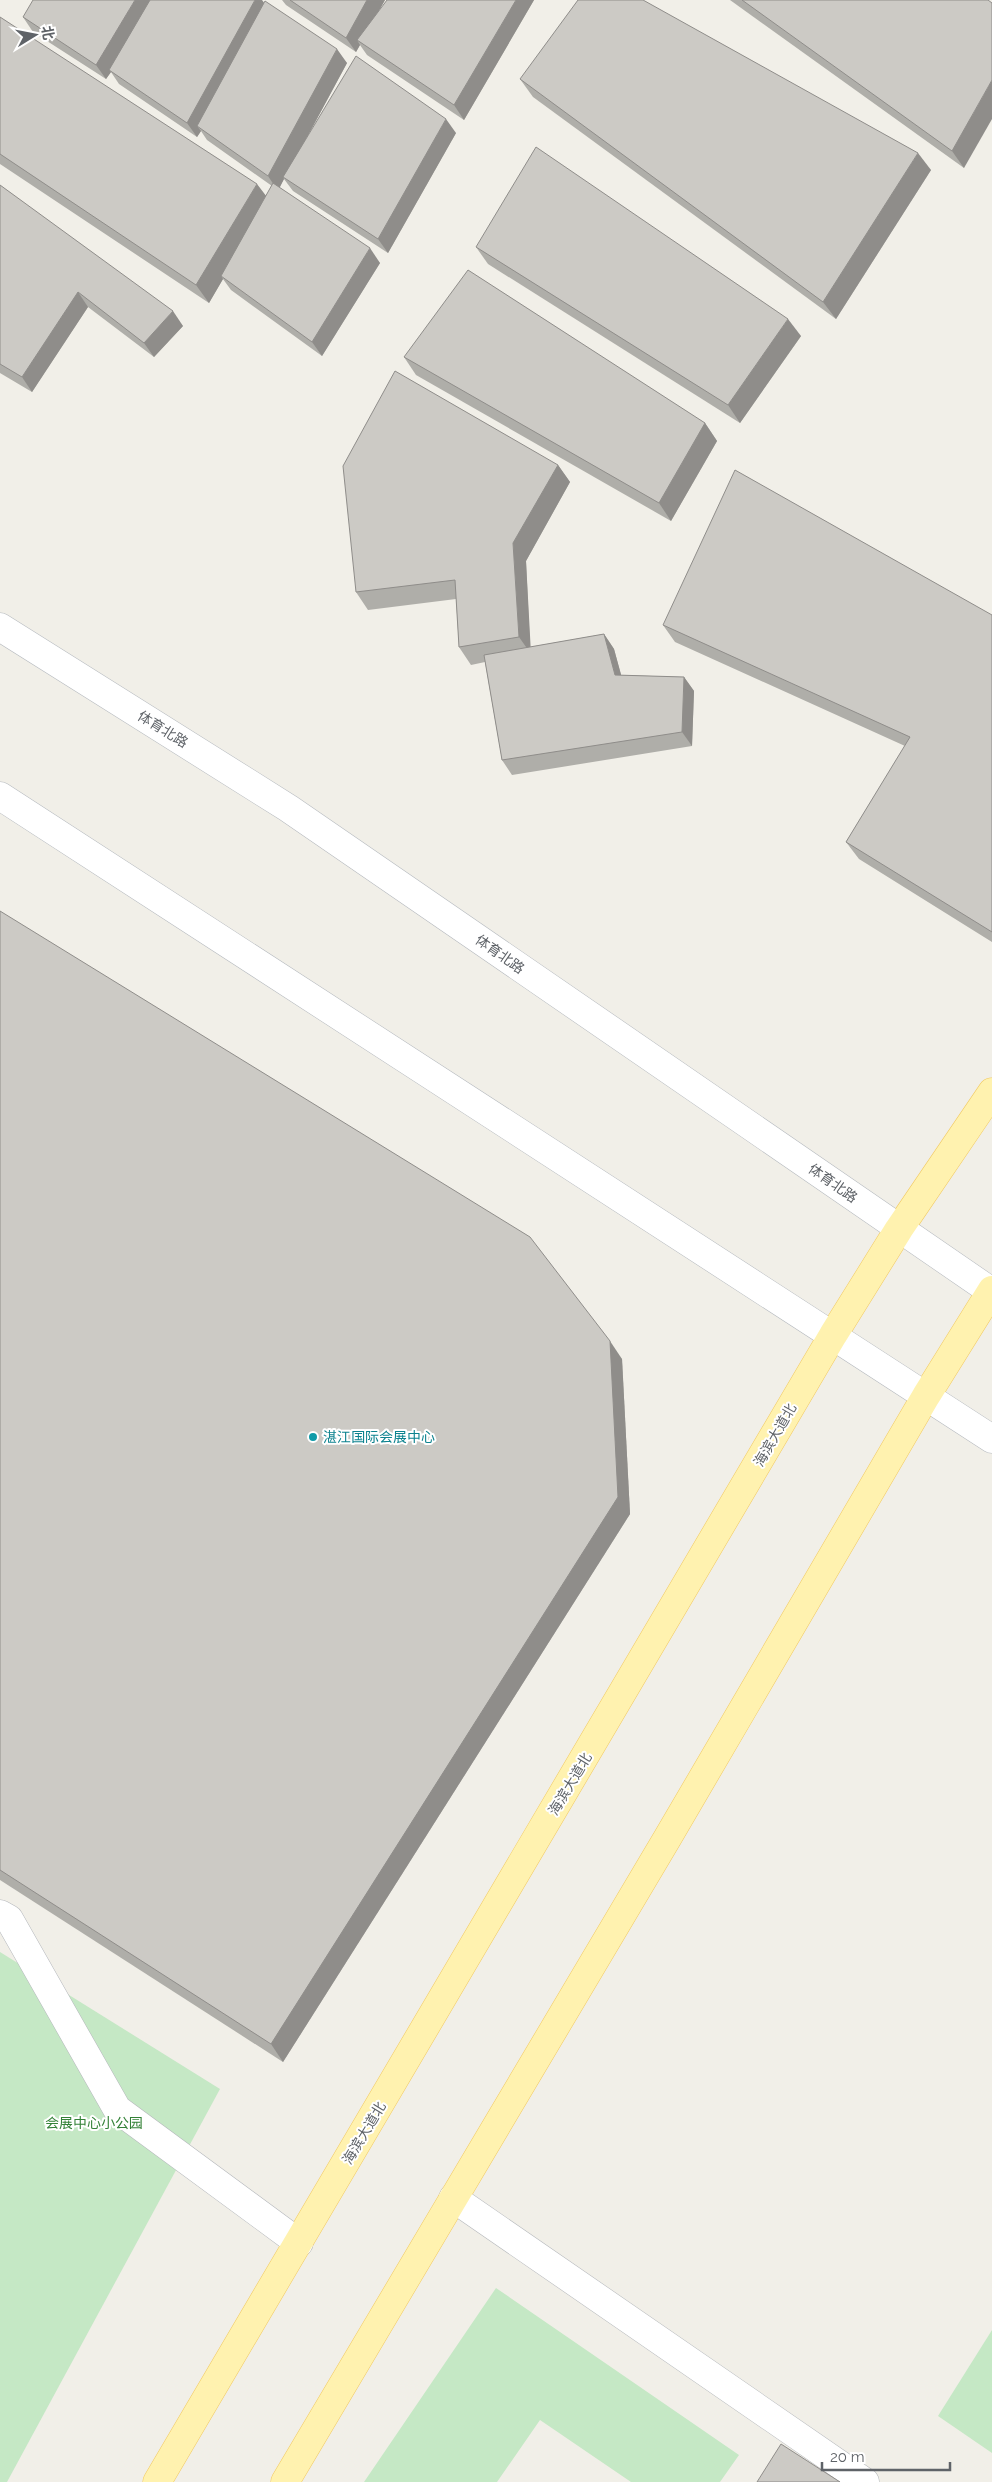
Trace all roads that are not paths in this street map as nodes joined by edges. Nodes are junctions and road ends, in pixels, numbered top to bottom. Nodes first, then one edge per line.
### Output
1 (0, 628) edge
2 (0, 796) edge
3 (992, 1092) edge
4 (899, 1229) junction
5 (992, 1291) edge
6 (833, 1335) junction
7 (926, 1396) junction
8 (992, 1439) edge
9 (0, 1914) edge
10 (452, 2198) junction
11 (299, 2243) junction
12 (157, 2482) edge
13 (285, 2482) edge
14 (865, 2482) edge

1 - 4 main road, 体育北路
2 - 6 main road
3 - 4 main road, 海滨大道北
4 - 5 main road, 体育北路
4 - 6 main road, 海滨大道北
5 - 7 main road
6 - 7 main road
6 - 11 main road, 海滨大道北
7 - 8 main road
7 - 10 main road
9 - 11 main road
10 - 13 main road
10 - 14 main road
11 - 12 main road, 海滨大道北

